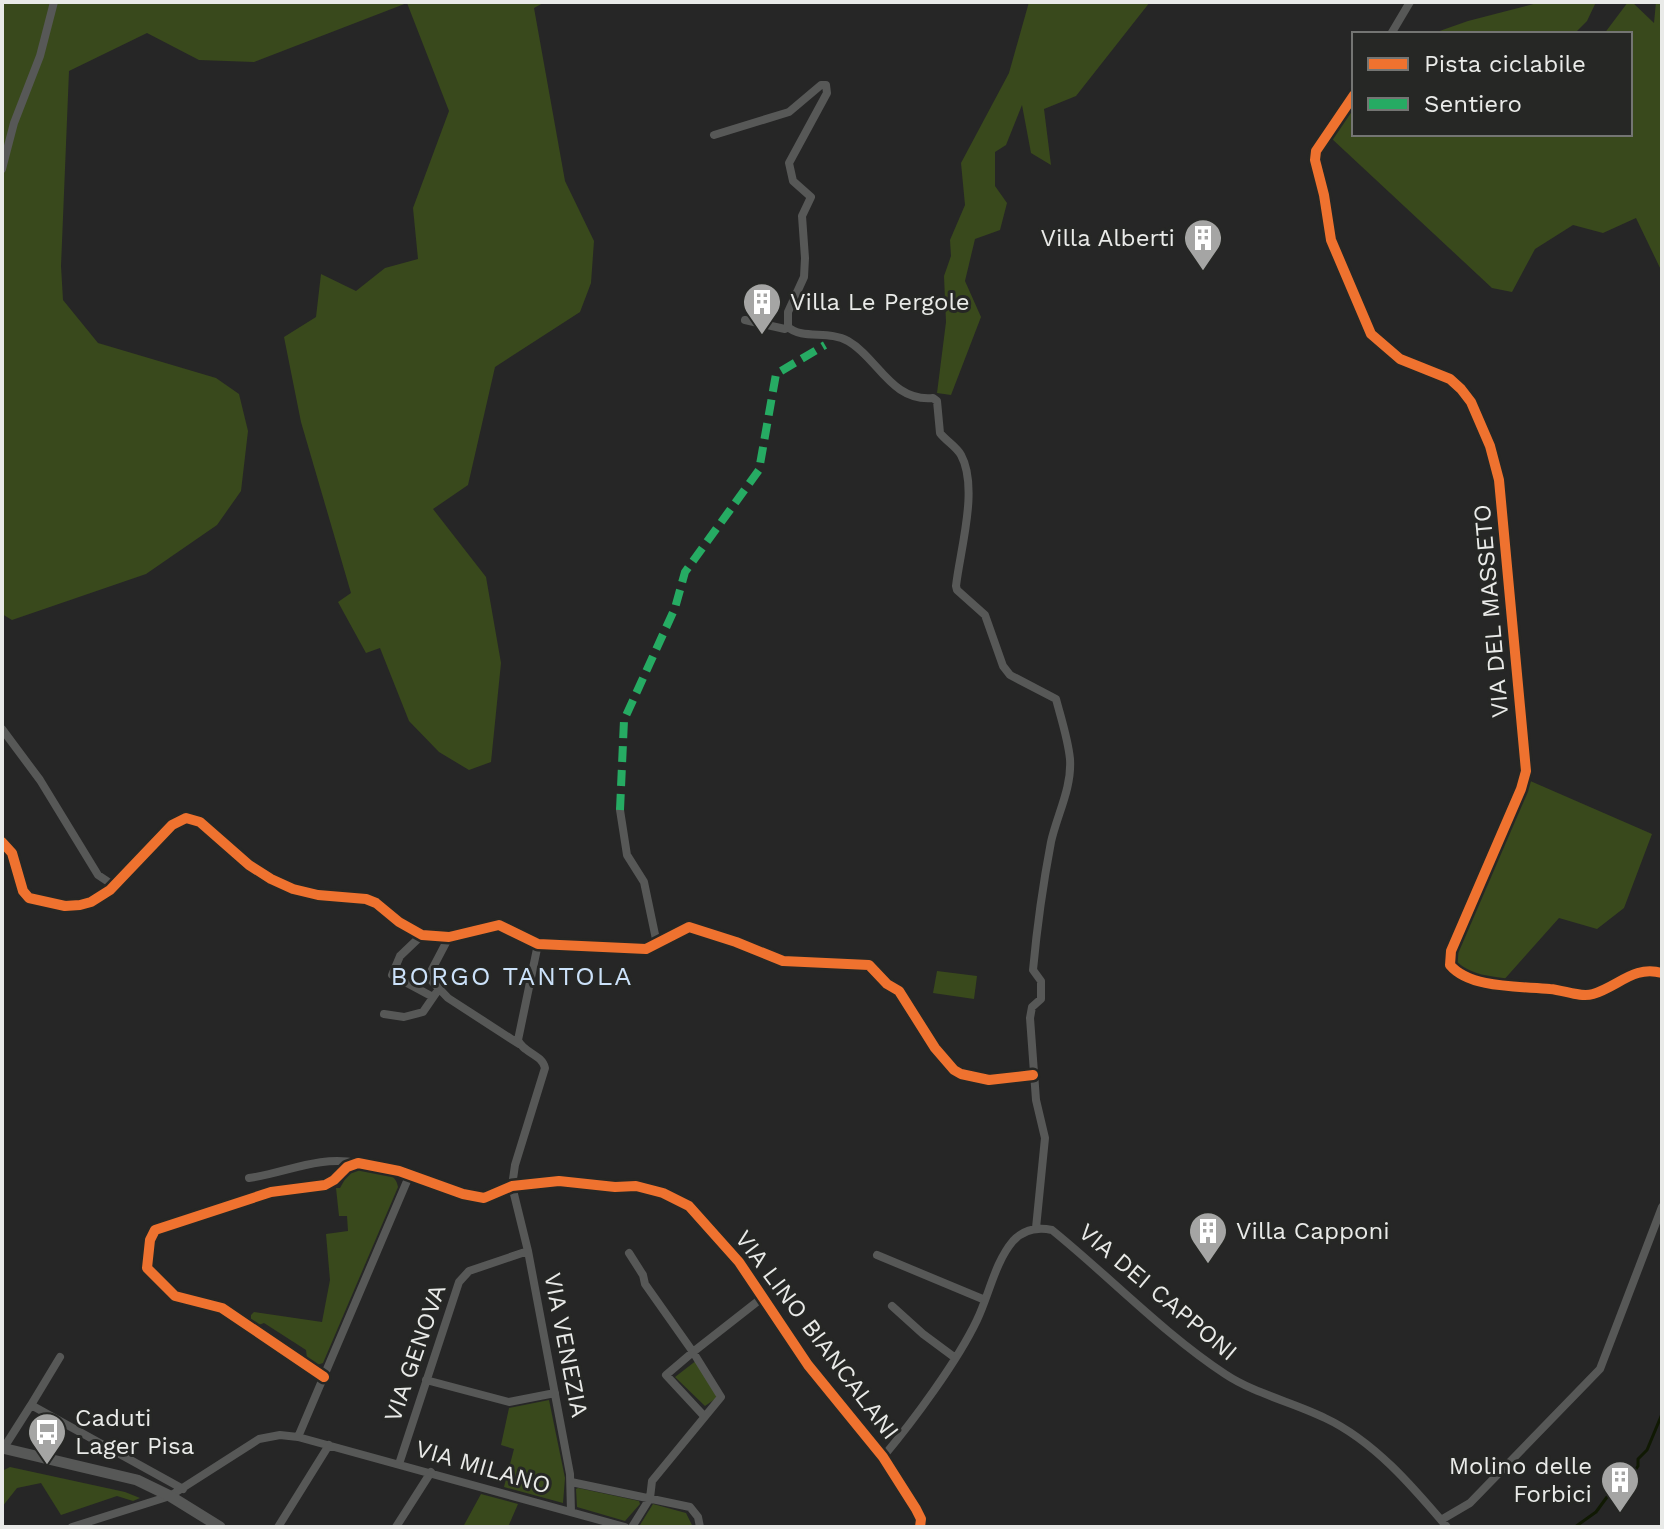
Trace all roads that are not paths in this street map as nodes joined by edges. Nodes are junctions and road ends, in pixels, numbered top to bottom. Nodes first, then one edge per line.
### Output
1 (54, 2) edge
2 (1410, 2) edge
3 (1392, 32) edge
4 (1352, 98) edge
5 (714, 135) dead end
6 (2, 169) edge
7 (745, 320) dead end
8 (788, 327) junction
9 (2, 729) edge
10 (620, 810) dead end
11 (2, 842) edge
12 (113, 885) junction
13 (422, 935) junction
14 (449, 937) junction
15 (538, 944) junction
16 (657, 944) junction
17 (1662, 973) edge
18 (439, 989) junction
19 (433, 997) junction
20 (384, 1014) dead end
21 (519, 1044) junction
22 (1033, 1075) junction
23 (358, 1163) junction
24 (410, 1174) junction
25 (249, 1178) dead end
26 (512, 1186) junction
27 (1662, 1207) edge
28 (1036, 1228) junction
29 (528, 1251) junction
30 (629, 1253) dead end
31 (877, 1255) dead end
32 (762, 1298) junction
33 (985, 1300) junction
34 (892, 1306) dead end
35 (693, 1352) junction
36 (60, 1357) dead end
37 (954, 1357) junction
38 (324, 1377) junction
39 (426, 1380) junction
40 (555, 1393) junction
41 (31, 1405) junction
42 (704, 1416) junction
43 (298, 1437) junction
44 (329, 1445) junction
45 (3, 1448) edge
46 (883, 1457) junction
47 (399, 1464) junction
48 (431, 1472) junction
49 (571, 1482) junction
50 (183, 1489) junction
51 (170, 1496) junction
52 (650, 1498) junction
53 (571, 1512) junction
54 (90, 1524) edge
55 (1444, 1524) edge
56 (72, 1527) edge
57 (220, 1527) edge
58 (278, 1527) edge
59 (396, 1527) edge
60 (625, 1527) edge
61 (632, 1527) edge
62 (700, 1527) edge
63 (920, 1527) edge

1 - 6 street
2 - 3 street
4 - 17 street, VIA DEL MASSETO
5 - 8 street
7 - 8 street
8 - 22 street
9 - 12 street
10 - 16 street
11 - 12 street
12 - 13 street
13 - 14 street
13 - 19 street
14 - 15 street
14 - 18 street
15 - 16 street
15 - 21 street
16 - 22 street
18 - 19 street
18 - 21 street
19 - 20 street
21 - 26 street
22 - 28 street
23 - 24 street, VIA LINO BIANCALANI
23 - 25 street, VIA LINO BIANCALANI
23 - 38 street
24 - 26 street, VIA LINO BIANCALANI
24 - 38 street
26 - 29 street, VIA VENEZIA
26 - 32 street, VIA LINO BIANCALANI
27 - 55 street
28 - 33 street
28 - 55 street, VIA DEI CAPPONI
29 - 39 street, VIA GENOVA
29 - 40 street, VIA VENEZIA
30 - 35 street
31 - 33 street
32 - 35 street
32 - 46 street, VIA LINO BIANCALANI
33 - 37 street
34 - 37 street
35 - 42 street
35 - 42 street
36 - 41 street
37 - 46 street
38 - 43 street
39 - 40 street
39 - 47 street, VIA GENOVA
40 - 49 street, VIA VENEZIA
41 - 45 street
41 - 50 street
42 - 52 street
43 - 44 street, VIA MILANO
43 - 50 street, VIA MILANO
44 - 47 street, VIA MILANO
44 - 58 street
45 - 51 main road
46 - 63 street, VIA LINO BIANCALANI
47 - 48 street, VIA MILANO
48 - 53 street, VIA MILANO
48 - 59 street
49 - 52 street
49 - 53 street, VIA VENEZIA
50 - 51 street, VIA MILANO
51 - 54 street, VIA MILANO
51 - 57 main road
52 - 61 street
52 - 62 street
53 - 60 street, VIA MILANO
54 - 56 street, VIA MILANO

